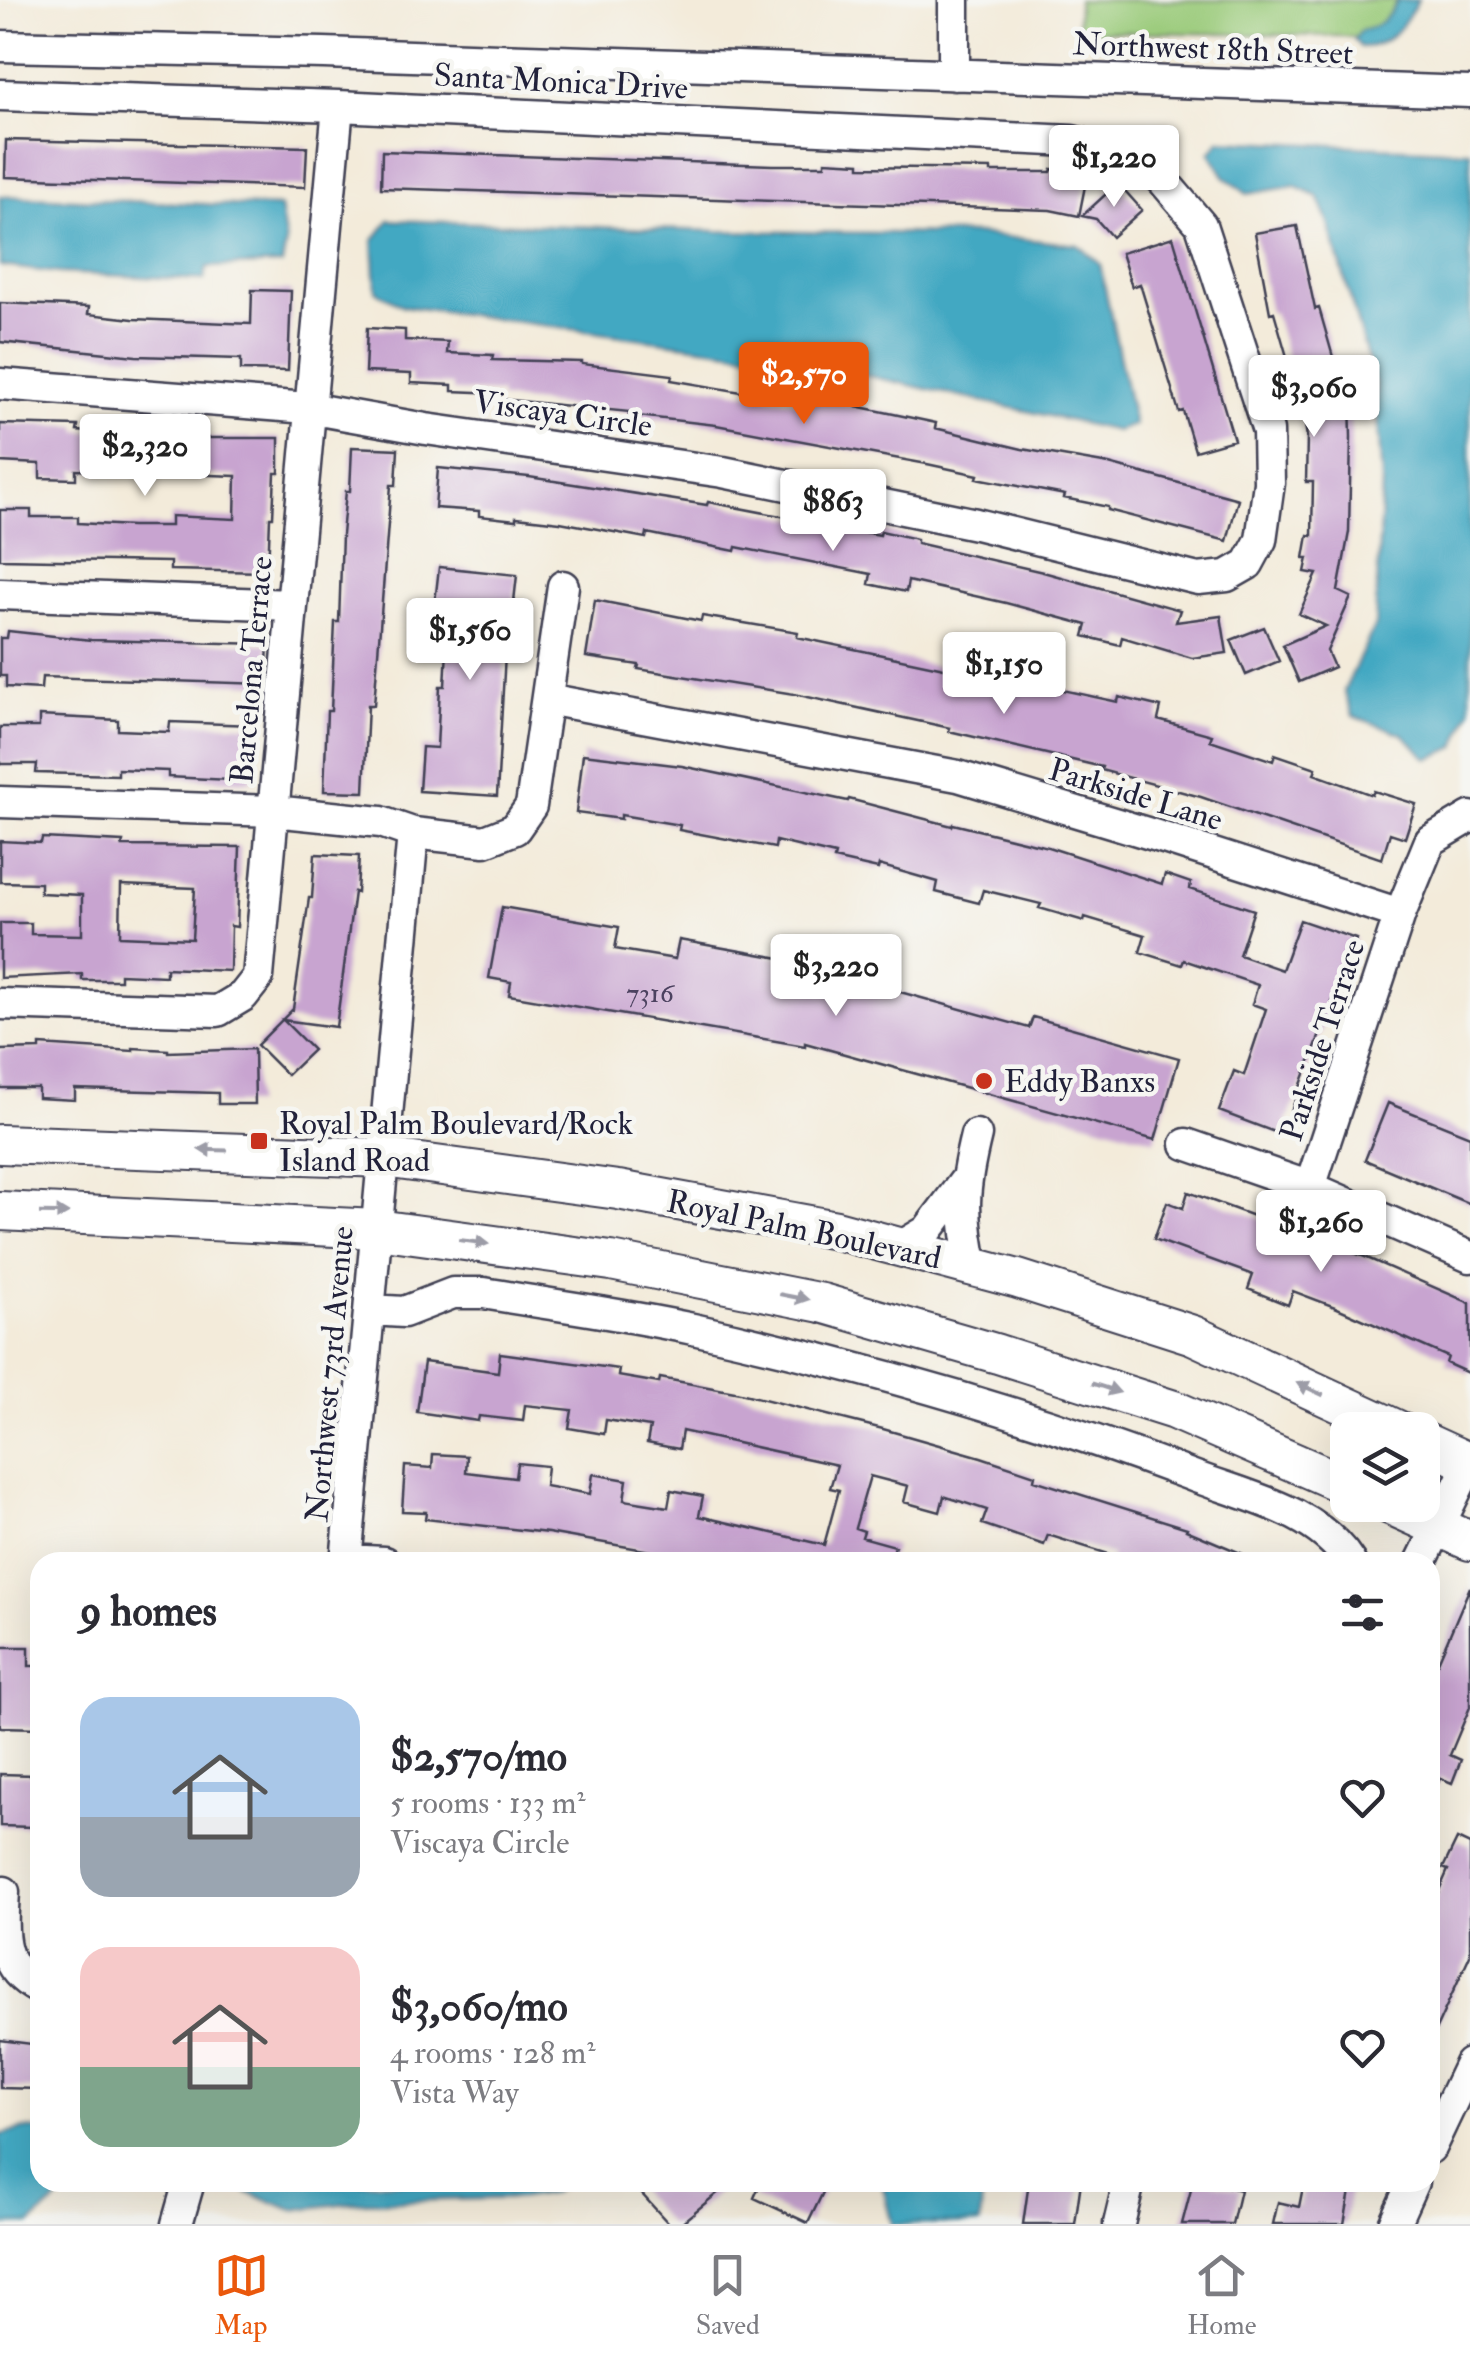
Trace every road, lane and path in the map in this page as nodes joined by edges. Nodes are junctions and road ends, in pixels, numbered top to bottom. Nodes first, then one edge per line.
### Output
1 (954, 0) edge
2 (0, 46) edge
3 (954, 75) junction
4 (1470, 92) edge
5 (0, 95) edge
6 (338, 106) junction
7 (0, 384) edge
8 (308, 408) junction
9 (1227, 576) joint
10 (563, 586) dead end
11 (0, 594) edge
12 (292, 605) junction
13 (547, 699) junction
14 (0, 802) edge
15 (273, 812) junction
16 (1470, 817) edge
17 (412, 833) junction
18 (1400, 914) junction
19 (0, 1004) edge
20 (976, 1134) dead end
21 (0, 1144) edge
22 (1186, 1144) dead end
23 (384, 1158) junction
24 (964, 1182) junction
25 (1310, 1187) junction
26 (0, 1211) edge
27 (378, 1229) junction
28 (900, 1247) junction
29 (1470, 1258) edge
30 (974, 1267) junction
31 (370, 1310) junction
32 (1359, 1412) edge
33 (1440, 1449) edge
34 (1470, 1462) edge
35 (1330, 1478) edge
36 (1428, 1522) edge
37 (1454, 1534) edge
38 (347, 1552) edge
39 (1343, 1552) edge
40 (1433, 1552) edge
41 (4, 1892) dead end
42 (28, 1984) edge
43 (1470, 2064) edge
44 (1440, 2127) edge
45 (185, 2192) edge
46 (1127, 2192) edge
47 (1409, 2192) edge
48 (177, 2224) edge
49 (1119, 2224) edge
50 (1394, 2224) edge

1 - 3 street
2 - 3 street, Northwest 18th Street
3 - 4 street, Northwest 18th Street
5 - 6 street, Santa Monica Drive
6 - 8 street, Barcelona Terrace
6 - 9 street, Santa Monica Drive
7 - 8 street, Viscaya Circle
8 - 9 street, Viscaya Circle
8 - 12 street, Barcelona Terrace
10 - 13 street
11 - 12 street
12 - 15 street, Barcelona Terrace
13 - 17 street
13 - 18 street, Parkside Lane
14 - 15 street
15 - 17 street
15 - 19 street, Barcelona Terrace
16 - 18 street
17 - 23 street, Northwest 73rd Avenue
18 - 25 street, Parkside Terrace
20 - 24 street
23 -> 21 main road, Royal Palm Boulevard
22 - 25 street
23 - 27 street, Northwest 73rd Avenue
23 - 28 main road, Royal Palm Boulevard
24 - 28 street
24 - 30 street
25 - 29 street
26 -> 27 main road
27 - 31 street, Northwest 73rd Avenue
27 -> 35 main road
28 - 30 main road, Royal Palm Boulevard
32 -> 30 main road, Royal Palm Boulevard
31 - 38 street, Northwest 73rd Avenue
31 - 39 street
33 - 34 main road
34 - 37 street
36 - 37 main road
37 - 40 street
41 - 42 street
43 - 44 street
45 - 48 street
46 - 49 street
47 - 50 street

